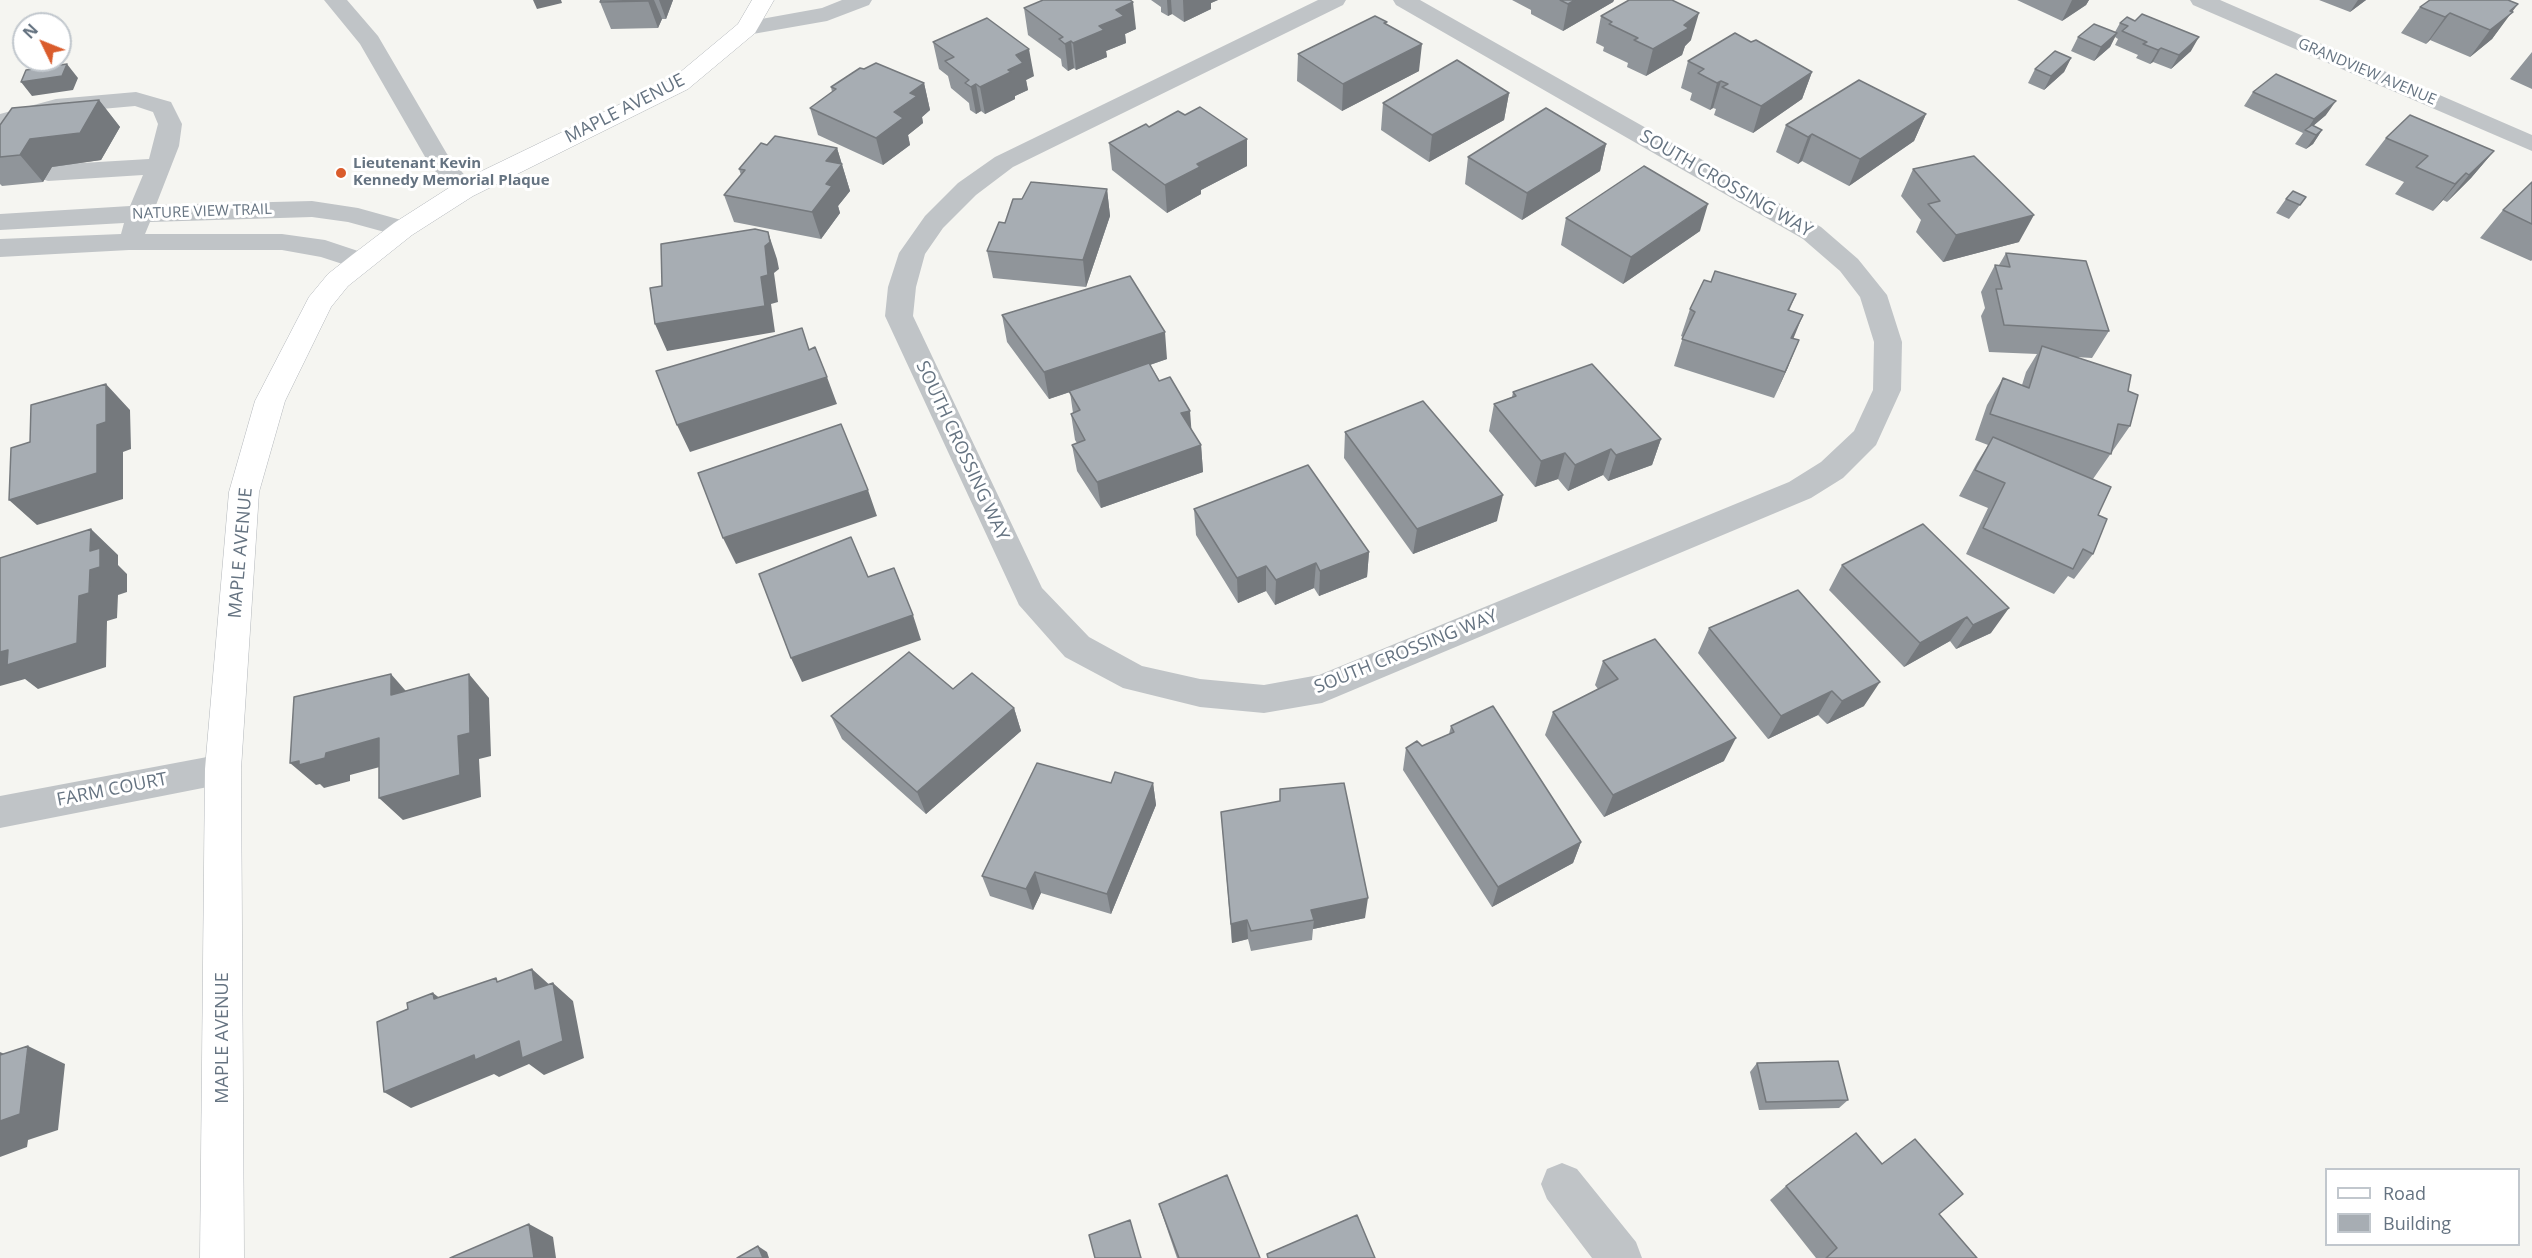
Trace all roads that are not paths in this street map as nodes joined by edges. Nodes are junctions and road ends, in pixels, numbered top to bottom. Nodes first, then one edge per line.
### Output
1 (334, 0) edge
2 (764, 0) edge
3 (861, 0) edge
4 (1335, 0) edge
5 (1404, 0) edge
6 (2201, 0) edge
7 (747, 28) junction
8 (0, 121) edge
9 (2532, 144) edge
10 (160, 166) junction
11 (48, 173) dead end
12 (464, 190) junction
13 (141, 214) junction
14 (0, 222) edge
15 (403, 229) junction
16 (129, 242) junction
17 (0, 248) edge
18 (361, 261) junction
19 (223, 769) junction
20 (0, 812) edge
21 (1562, 1184) dead end
22 (222, 1258) edge
23 (1620, 1258) edge

1 - 12 street
2 - 7 main road, MAPLE AVENUE
3 - 7 street
4 - 5 street, SOUTH CROSSING WAY
6 - 9 street, GRANDVIEW AVENUE
7 - 12 main road, MAPLE AVENUE
8 - 10 street
10 - 11 street
10 - 13 street
12 - 15 main road, MAPLE AVENUE
13 - 14 street, NATURE VIEW TRAIL
13 - 15 street, NATURE VIEW TRAIL
13 - 16 street
15 - 18 main road, MAPLE AVENUE
16 - 17 street, NATURE VIEW TRAIL
16 - 18 street, NATURE VIEW TRAIL
18 - 19 main road, MAPLE AVENUE
19 - 20 street, FARM COURT
19 - 22 main road, MAPLE AVENUE
21 - 23 street

